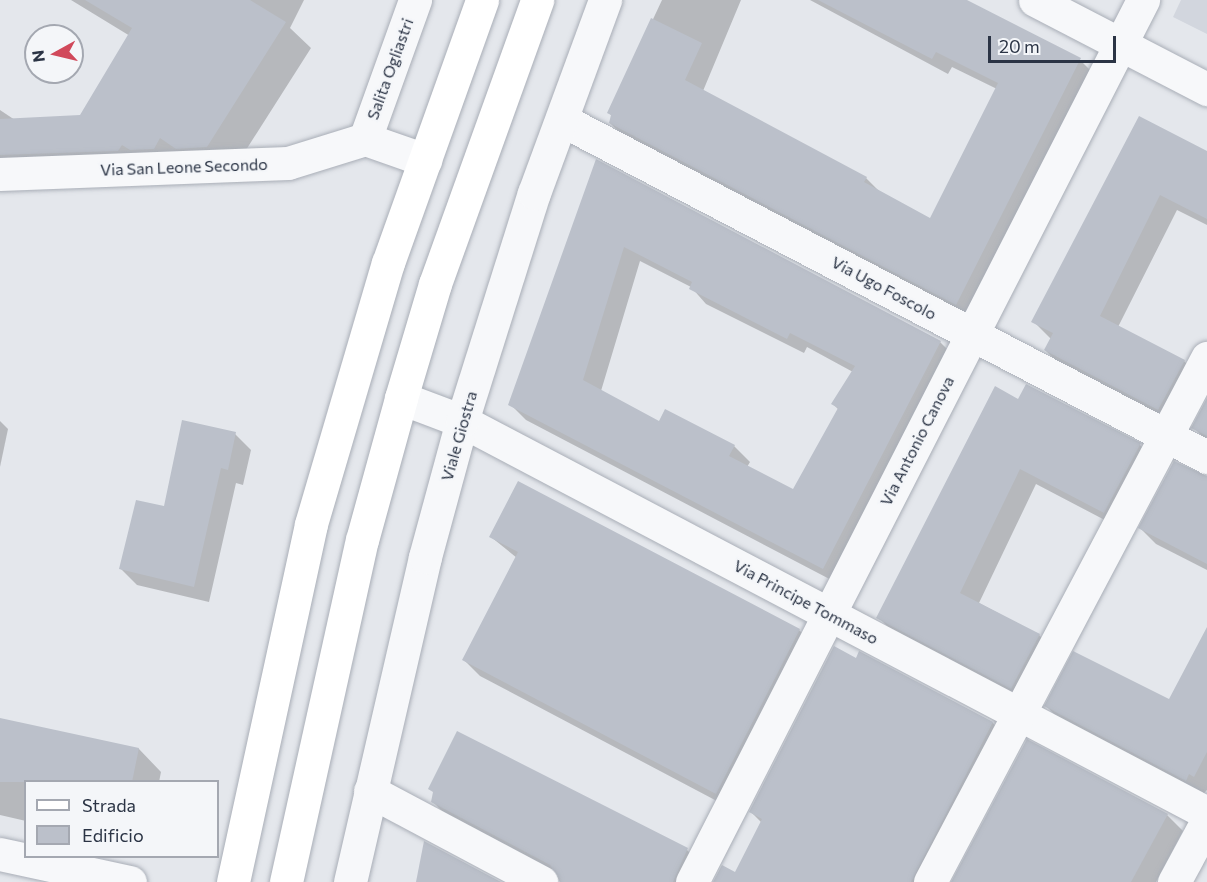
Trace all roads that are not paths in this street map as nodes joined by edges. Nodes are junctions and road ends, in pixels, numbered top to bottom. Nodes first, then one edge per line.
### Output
1 (415, 0) edge
2 (482, 0) edge
3 (537, 0) edge
4 (604, 0) edge
5 (1035, 0) edge
6 (1143, 0) edge
7 (1120, 44) junction
8 (1207, 89) edge
9 (562, 120) junction
10 (365, 139) junction
11 (425, 159) junction
12 (0, 174) edge
13 (972, 334) junction
14 (1207, 358) edge
15 (401, 398) junction
16 (462, 421) junction
17 (1166, 436) junction
18 (1207, 457) edge
19 (829, 614) junction
20 (1019, 714) junction
21 (370, 791) junction
22 (1207, 813) edge
23 (1207, 821) edge
24 (0, 854) edge
25 (130, 882) edge
26 (233, 882) edge
27 (286, 882) edge
28 (350, 882) edge
29 (541, 882) edge
30 (692, 882) edge
31 (930, 882) edge
32 (1174, 882) edge

1 - 10 street, Salita Ogliastri
2 - 11 main road
3 - 15 main road
4 - 9 street, Viale Giostra
5 - 7 street
6 - 7 street, Via Antonio Canova
7 - 8 street
7 - 13 street, Via Antonio Canova
9 - 13 street, Via Ugo Foscolo
9 - 16 street, Viale Giostra
10 - 11 street
10 - 12 street, Via San Leone Secondo
11 - 26 main road
13 - 17 street, Via Ugo Foscolo
13 - 19 street, Via Antonio Canova
14 - 17 street
15 - 16 street, Via Principe Tommaso
15 - 27 main road
16 - 19 street, Via Principe Tommaso
16 - 21 street, Viale Giostra
17 - 18 street, Via Ugo Foscolo
17 - 20 street
19 - 20 street, Via Principe Tommaso
19 - 30 street, Via Antonio Canova
20 - 22 street, Via Principe Tommaso
20 - 31 street
21 - 28 street, Viale Giostra
21 - 29 street
23 - 32 street
24 - 25 street

